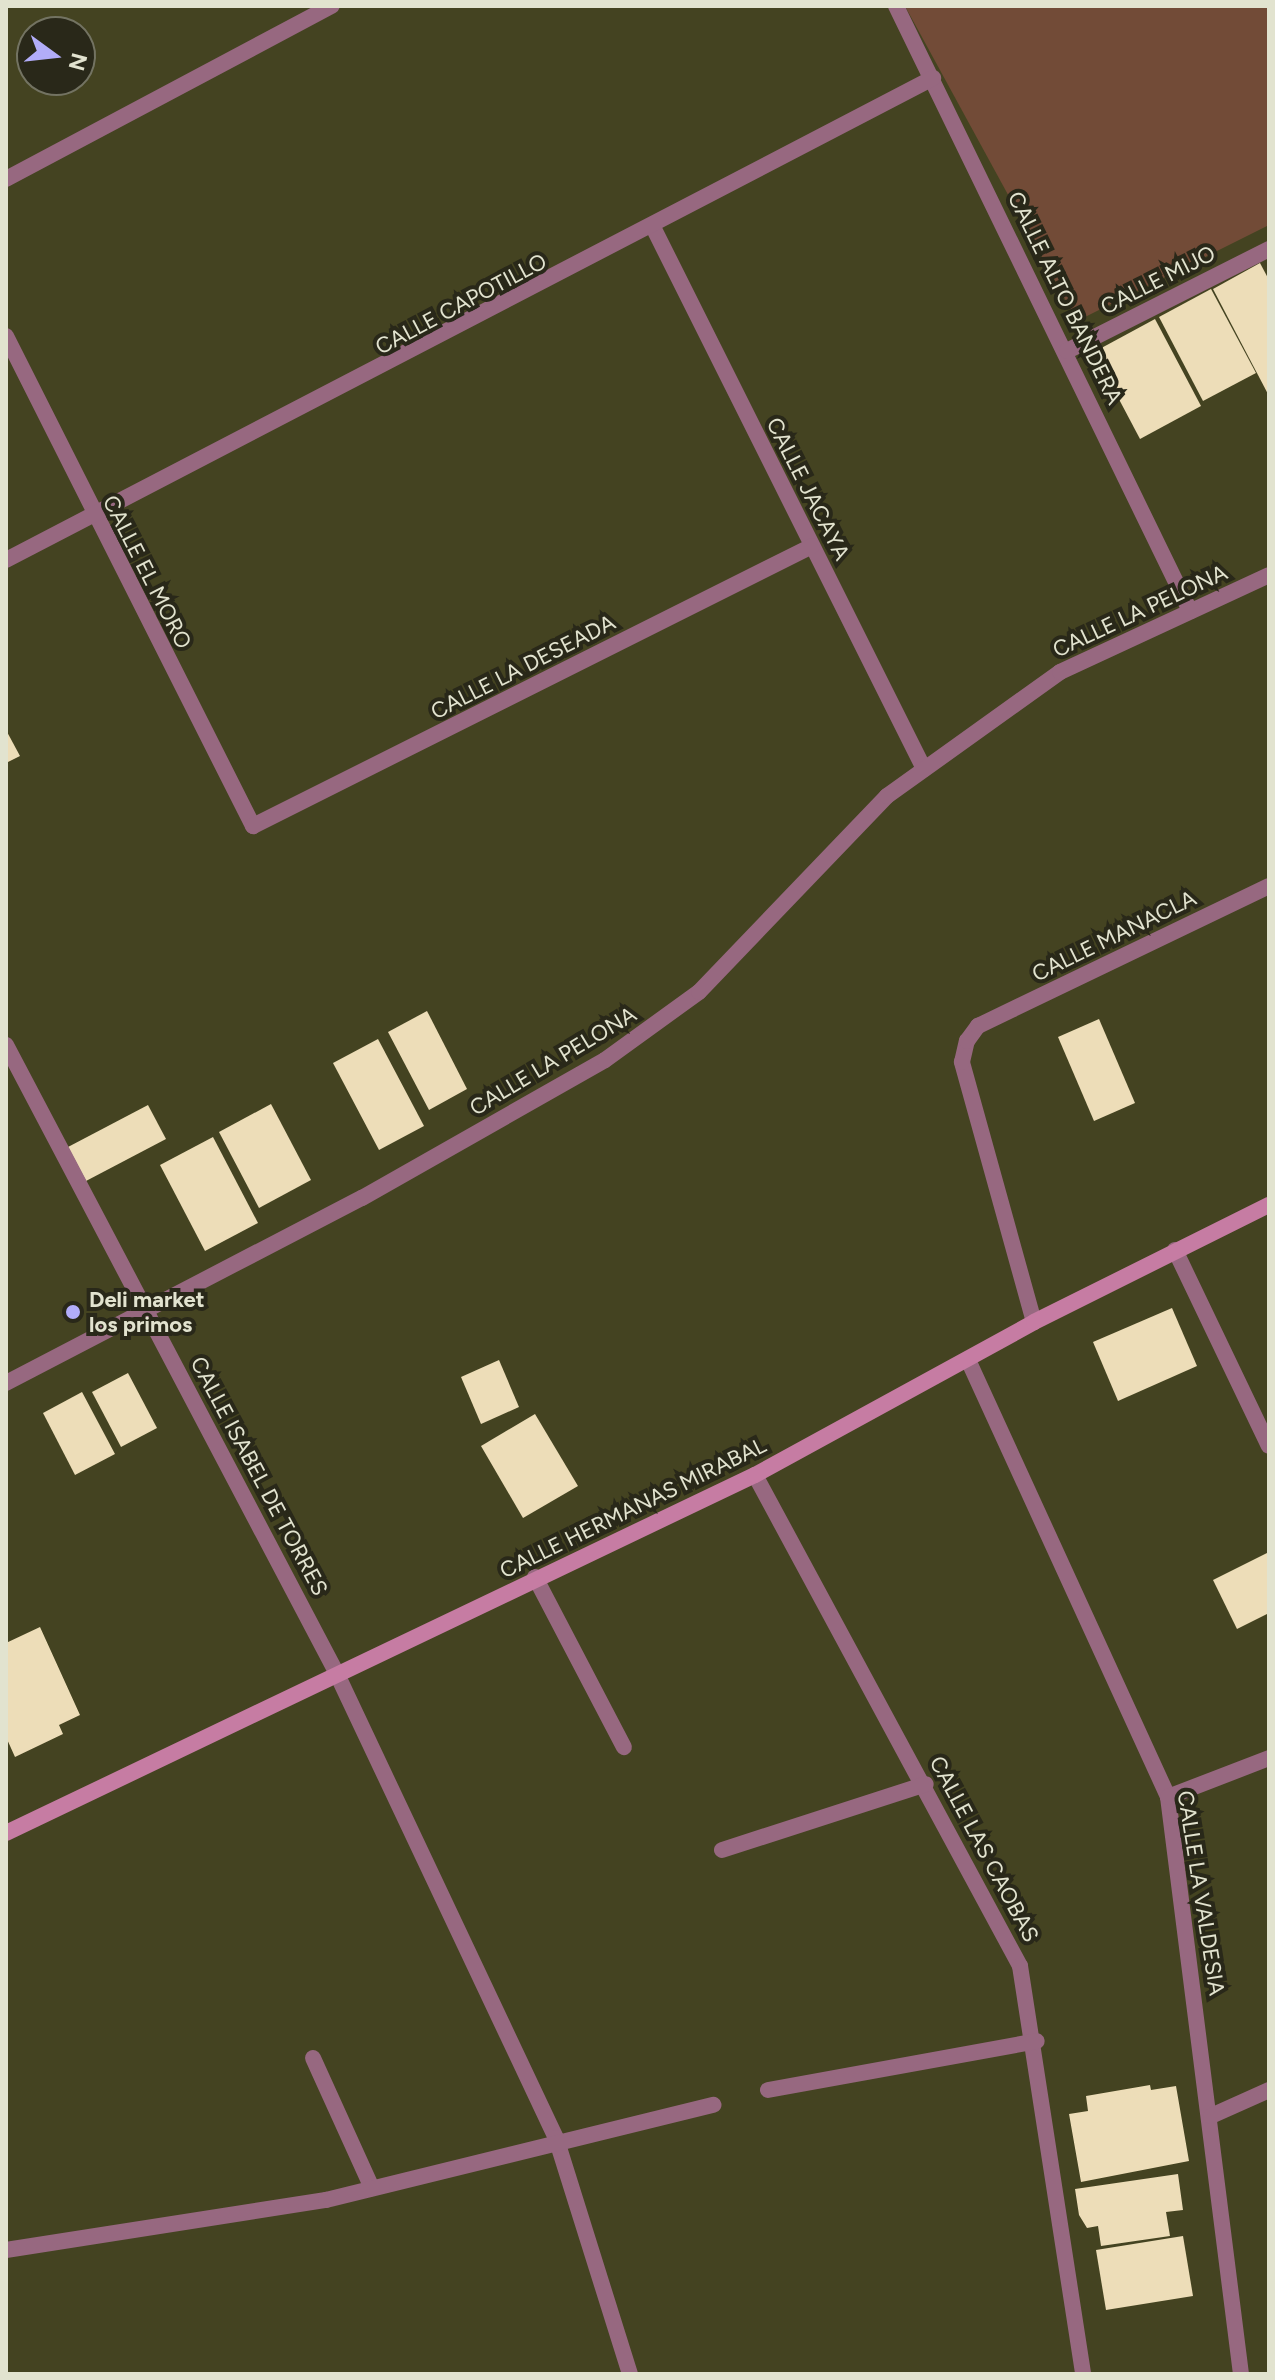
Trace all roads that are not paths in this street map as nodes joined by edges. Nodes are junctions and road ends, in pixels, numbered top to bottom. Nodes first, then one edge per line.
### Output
1 (332, 6) edge
2 (896, 6) edge
3 (933, 78) junction
4 (6, 179) edge
5 (653, 227) junction
6 (1269, 249) edge
7 (6, 336) edge
8 (1067, 351) junction
9 (93, 516) junction
10 (812, 546) junction
11 (6, 560) edge
12 (1269, 575) edge
13 (1190, 611) junction
14 (924, 769) junction
15 (253, 826) joint
16 (1269, 886) edge
17 (6, 1045) edge
18 (1269, 1205) edge
19 (1175, 1250) junction
20 (148, 1311) junction
21 (1034, 1322) junction
22 (969, 1362) junction
23 (6, 1383) edge
24 (1269, 1446) edge
25 (755, 1475) junction
26 (535, 1577) junction
27 (336, 1672) junction
28 (624, 1747) dead end
29 (1269, 1758) edge
30 (926, 1784) junction
31 (1168, 1797) junction
32 (6, 1833) edge
33 (722, 1850) dead end
34 (1037, 2041) junction
35 (313, 2058) dead end
36 (768, 2090) dead end
37 (1269, 2090) edge
38 (714, 2105) dead end
39 (1211, 2116) junction
40 (556, 2138) junction
41 (372, 2188) junction
42 (6, 2250) edge
43 (630, 2374) edge
44 (1083, 2374) edge
45 (1241, 2374) edge

1 - 4 street
2 - 3 street, CALLE ALTO BANDERA
3 - 5 street, CALLE CAPOTILLO
3 - 8 street, CALLE ALTO BANDERA
5 - 9 street, CALLE CAPOTILLO
5 - 10 street, CALLE JACAYA
6 - 8 street, CALLE MIJO
7 - 9 street, CALLE EL MORO
8 - 13 street, CALLE ALTO BANDERA
9 - 11 street, CALLE CAPOTILLO
9 - 15 street, CALLE EL MORO
10 - 14 street, CALLE JACAYA
10 - 15 street, CALLE LA DESEADA
12 - 13 street, CALLE LA PELONA
13 - 14 street, CALLE LA PELONA
14 - 20 street, CALLE LA PELONA
16 - 21 street, CALLE MANACLA
17 - 20 street, CALLE ISABEL DE TORRES
18 - 19 street, CALLE HERMANAS MIRABAL
19 - 21 street, CALLE HERMANAS MIRABAL
19 - 24 street
20 - 23 street, CALLE LA PELONA
20 - 27 street, CALLE ISABEL DE TORRES
21 - 22 street, CALLE HERMANAS MIRABAL
22 - 25 street, CALLE HERMANAS MIRABAL
22 - 31 street, CALLE LA VALDESIA
25 - 26 street, CALLE HERMANAS MIRABAL
25 - 30 street, CALLE LAS CAOBAS
26 - 27 street, CALLE HERMANAS MIRABAL
26 - 28 street
27 - 32 street, CALLE HERMANAS MIRABAL
27 - 40 street, CALLE ISABEL DE TORRES
29 - 31 street
30 - 33 street
30 - 34 street, CALLE LAS CAOBAS
31 - 39 street, CALLE LA VALDESIA
34 - 36 street
34 - 44 street, CALLE LAS CAOBAS
35 - 41 street
37 - 39 street
38 - 40 street
39 - 45 street, CALLE LA VALDESIA
40 - 41 street
40 - 43 street, CALLE ISABEL DE TORRES
41 - 42 street

